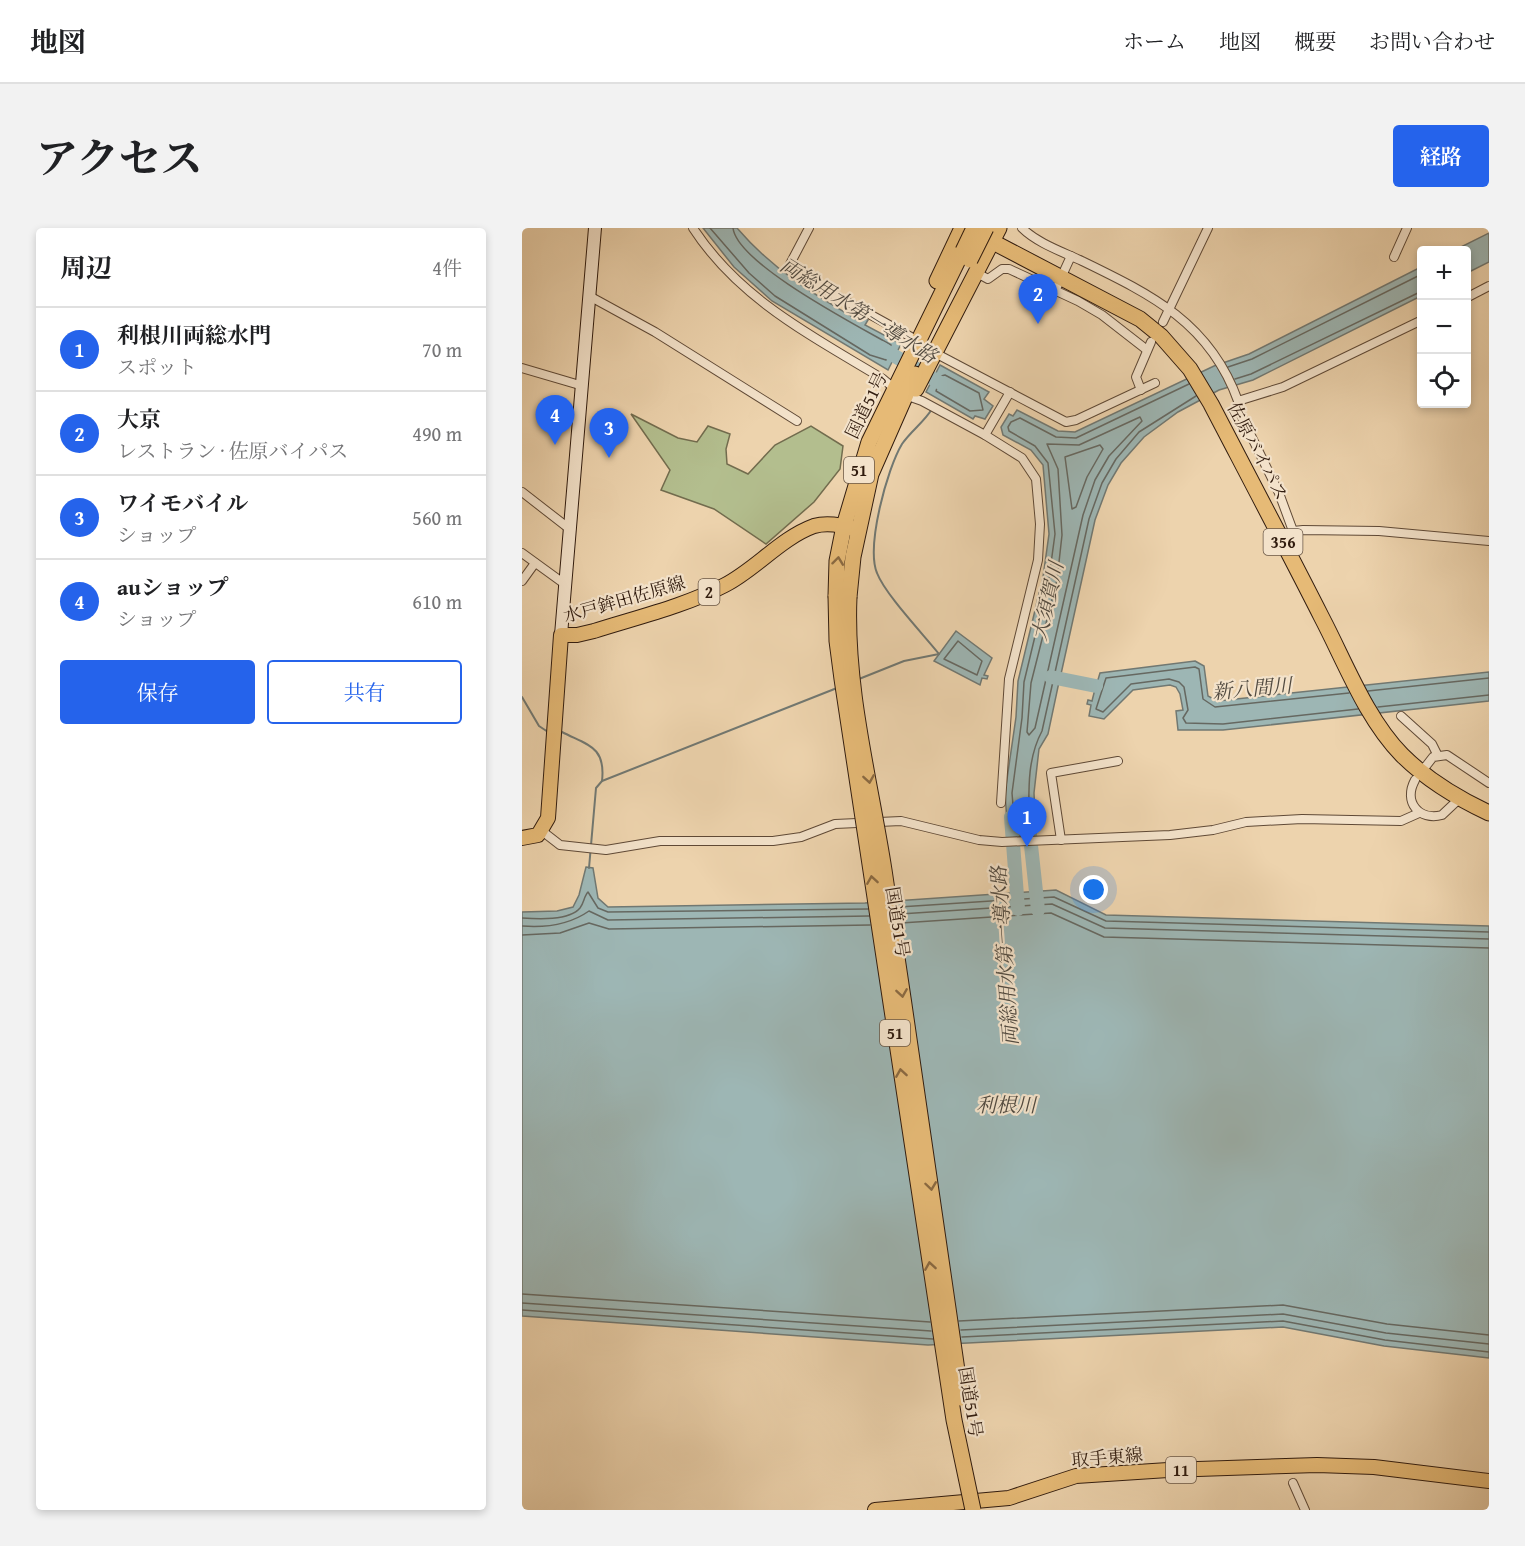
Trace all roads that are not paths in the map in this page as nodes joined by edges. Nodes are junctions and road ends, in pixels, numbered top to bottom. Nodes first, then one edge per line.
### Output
1 (595, 228) edge
2 (693, 228) edge
3 (809, 228) edge
4 (962, 228) edge
5 (967, 228) edge
6 (974, 228) edge
7 (999, 228) edge
8 (1022, 228) edge
9 (1208, 228) edge
10 (1407, 228) edge
11 (989, 235) edge
12 (1071, 256) junction
13 (1394, 257) dead end
14 (969, 263) junction
15 (1058, 284) junction
16 (1489, 286) edge
17 (1471, 296) edge
18 (591, 297) junction
19 (1169, 309) junction
20 (1163, 322) dead end
21 (1417, 322) edge
22 (921, 350) junction
23 (522, 368) edge
24 (1155, 384) dead end
25 (583, 387) junction
26 (902, 389) junction
27 (1141, 390) junction
28 (1010, 392) junction
29 (1237, 398) junction
30 (797, 421) dead end
31 (985, 435) junction
32 (522, 492) edge
33 (851, 528) junction
34 (571, 530) junction
35 (1282, 538) junction
36 (1489, 541) edge
37 (522, 553) edge
38 (536, 563) junction
39 (522, 581) edge
40 (566, 585) junction
41 (842, 596) junction
42 (561, 634) junction
43 (1401, 716) dead end
44 (1437, 754) junction
45 (1118, 760) dead end
46 (1426, 766) dead end
47 (1415, 780) dead end
48 (1489, 783) edge
49 (1459, 799) junction
50 (1001, 803) dead end
51 (1419, 813) junction
52 (1489, 813) edge
53 (542, 831) junction
54 (522, 838) edge
55 (1060, 840) junction
56 (1489, 1481) edge
57 (1293, 1483) dead end
58 (966, 1508) edge
59 (876, 1510) edge
60 (983, 1510) edge
61 (1305, 1510) edge

1 - 18 street
2 - 26 street
3 - 22 street
4 - 22 highway
5 - 11 highway, 佐原バイパス / 356
6 - 14 highway, bridge
7 - 11 highway
8 - 12 street
9 - 19 street
10 - 13 street
11 - 14 highway, bridge
11 - 15 highway, 佐原バイパス / 356
12 - 15 street
12 - 19 street
14 - 15 street
14 - 22 highway
14 - 22 highway
15 - 27 street
15 - 35 highway, 佐原バイパス / 356
16 - 17 street
18 - 25 street
18 - 30 street
19 - 20 street
19 - 29 street
21 - 29 street
22 - 26 highway
22 - 26 highway
22 - 28 street
23 - 25 street
24 - 27 street
25 - 34 street
26 - 31 street
26 - 33 highway, 国道51号 / 51
26 - 33 highway, 国道51号 / 51
27 - 28 street
28 - 31 street
29 - 35 street
31 - 50 street
32 - 34 street
33 - 41 highway, 国道51号 / 51
33 - 42 main road, 水戸鉾田佐原線 / 2
34 - 40 street
35 - 36 street
35 - 49 highway, 佐原バイパス / 356
37 - 38 street
38 - 39 street
38 - 40 street
40 - 42 street
58 -> 41 highway, 国道51号 / 51, bridge
41 -> 60 highway, 国道51号 / 51, bridge
42 - 53 main road, 水戸鉾田佐原線
43 - 44 street
44 - 46 street
44 - 48 street
45 - 55 street
47 - 51 street
49 - 51 street
49 - 52 highway, 佐原バイパス / 356
51 - 55 street
53 - 54 main road
53 - 55 street
56 - 58 main road, 取手東線 / 11
57 - 61 street
58 - 59 main road, 取手東線 / 11

